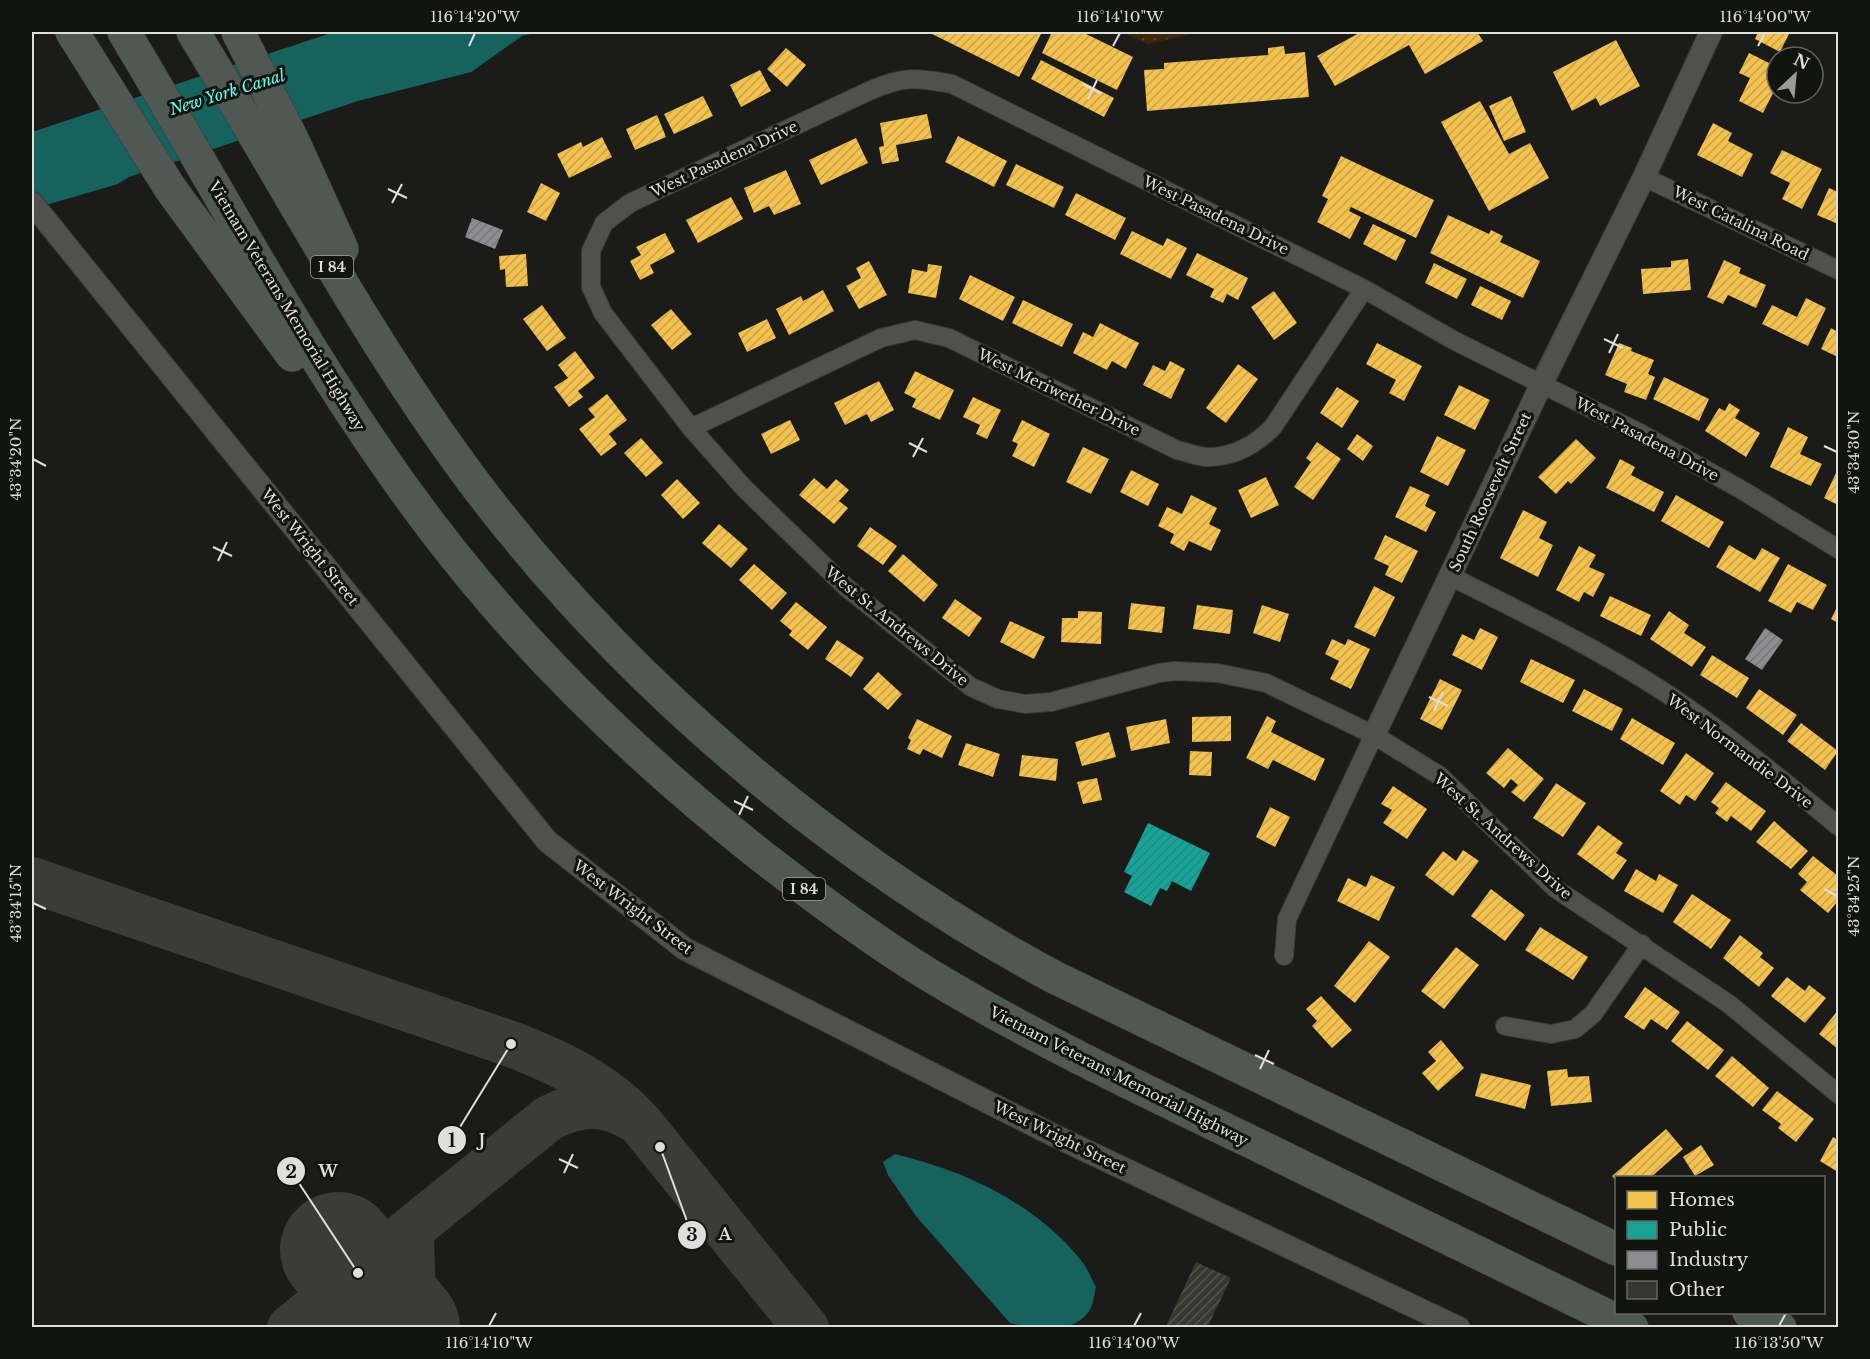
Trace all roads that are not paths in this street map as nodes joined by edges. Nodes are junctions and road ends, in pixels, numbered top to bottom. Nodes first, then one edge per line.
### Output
1 (72, 32) edge
2 (124, 32) edge
3 (1711, 32) edge
4 (240, 35) edge
5 (199, 41) edge
6 (280, 149) junction
7 (1644, 177) junction
8 (35, 207) edge
9 (591, 251) joint
10 (1839, 270) edge
11 (1364, 289) junction
12 (1542, 383) junction
13 (691, 428) junction
14 (1839, 549) edge
15 (458, 560) junction
16 (1450, 576) junction
17 (1374, 735) junction
18 (1839, 826) edge
19 (1642, 944) junction
20 (1284, 956) dead end
21 (1505, 1026) dead end
22 (1839, 1094) edge
23 (1615, 1248) edge
24 (1753, 1314) edge
25 (1460, 1328) edge
26 (1632, 1328) edge
27 (1780, 1328) edge

1 - 15 highway
2 - 15 highway, Vietnam Veterans Memorial Highway / I 84
3 - 7 street, South Roosevelt Street
4 - 6 highway
5 - 6 highway
6 - 23 highway
7 - 10 street, West Catalina Road
7 - 12 street, South Roosevelt Street
8 - 25 street, West Wright Street
9 - 11 street, West Pasadena Drive
9 - 13 street, West St. Andrews Drive
11 - 12 street, West Pasadena Drive
11 - 13 street, West Meriwether Drive
12 - 14 street, West Pasadena Drive
12 - 16 street, South Roosevelt Street
13 - 17 street, West St. Andrews Drive
15 - 26 highway, Vietnam Veterans Memorial Highway / I 84
16 - 17 street, South Roosevelt Street
16 - 18 street, West Normandie Drive
17 - 19 street, West St. Andrews Drive
17 - 20 street, South Roosevelt Street
19 - 21 street
19 - 22 street, West St. Andrews Drive
24 - 27 highway

